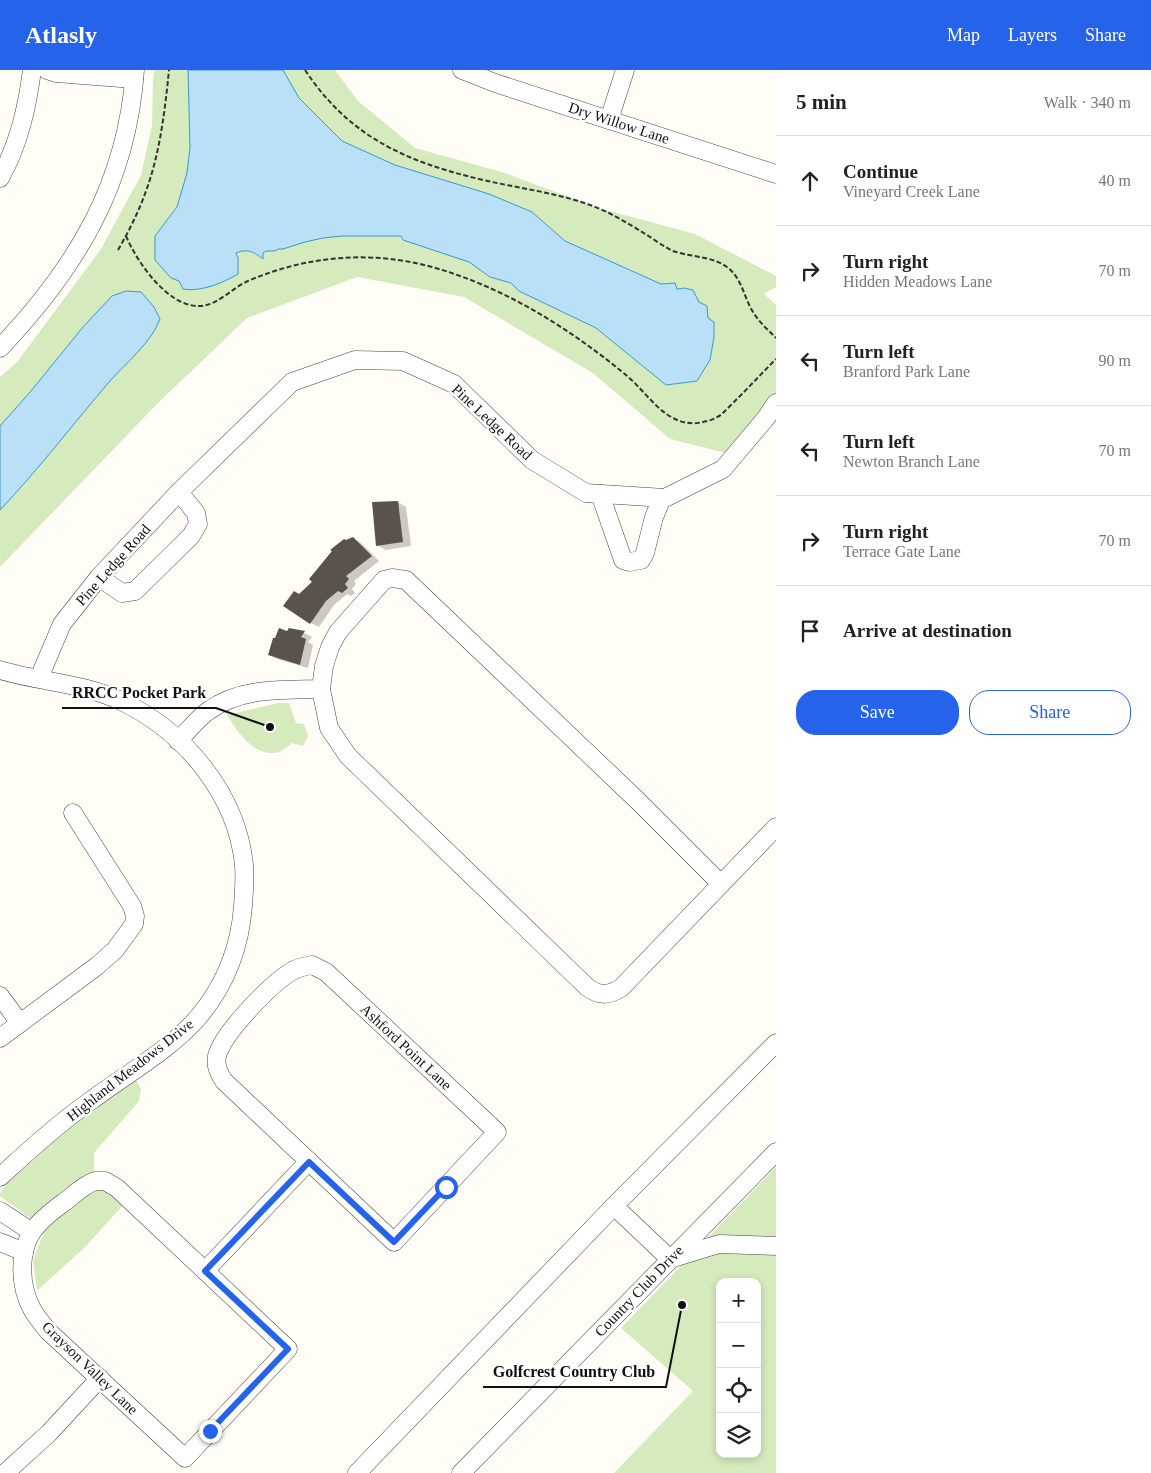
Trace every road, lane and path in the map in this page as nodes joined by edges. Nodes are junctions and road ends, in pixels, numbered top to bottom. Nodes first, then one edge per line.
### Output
1 (32, 70) edge
2 (47, 70) edge
3 (169, 70) edge
4 (304, 70) edge
5 (462, 70) edge
6 (625, 70) edge
7 (134, 75) edge
8 (608, 120) junction
9 (776, 174) edge
10 (0, 178) edge
11 (126, 236) junction
12 (118, 250) dead end
13 (776, 338) edge
14 (0, 348) edge
15 (776, 360) edge
16 (776, 403) edge
17 (179, 492) junction
18 (600, 494) junction
19 (662, 498) junction
20 (99, 577) junction
21 (0, 670) edge
22 (38, 678) junction
23 (320, 689) junction
24 (178, 741) junction
25 (73, 813) dead end
26 (776, 827) edge
27 (721, 884) junction
28 (0, 996) edge
29 (20, 1023) junction
30 (0, 1038) edge
31 (773, 1051) edge
32 (776, 1152) edge
33 (309, 1162) junction
34 (0, 1177) edge
35 (614, 1206) junction
36 (0, 1211) edge
37 (709, 1220) junction
38 (32, 1232) junction
39 (0, 1242) edge
40 (719, 1244) junction
41 (776, 1246) edge
42 (24, 1252) junction
43 (670, 1259) junction
44 (205, 1271) junction
45 (100, 1378) junction
46 (5, 1473) edge
47 (357, 1473) edge
48 (460, 1473) edge

1 - 10 street
2 - 7 street
3 - 11 path
4 - 13 path
5 - 8 street, Dry Willow Lane
6 - 8 street
7 - 14 street
8 - 9 street, Dry Willow Lane
11 - 12 path
11 - 15 path
16 - 19 street, Pine Ledge Road
17 - 18 street, Pine Ledge Road
17 - 20 street, Pine Ledge Road
17 - 20 street
18 - 19 street, Pine Ledge Road
18 - 19 street
20 - 22 street, Pine Ledge Road
21 - 22 street, Highland Meadows Drive
22 - 24 street, Highland Meadows Drive
23 - 24 street
23 - 27 street
23 - 27 street
24 - 34 street, Highland Meadows Drive
25 - 29 street
26 - 27 street
28 - 29 street
29 - 30 street
31 - 35 street
32 - 37 street, Country Club Drive
33 - 33 street, Ashford Point Lane
33 - 44 street
35 - 43 street
35 - 47 street
36 - 38 street
37 - 40 street
37 - 43 street, Country Club Drive
38 - 42 street, Grayson Valley Lane
38 - 44 street, Grayson Valley Lane
39 - 42 street
40 - 41 street
40 - 43 street
42 - 45 street, Grayson Valley Lane
43 - 48 street, Country Club Drive
44 - 45 street, Grayson Valley Lane
45 - 46 street

